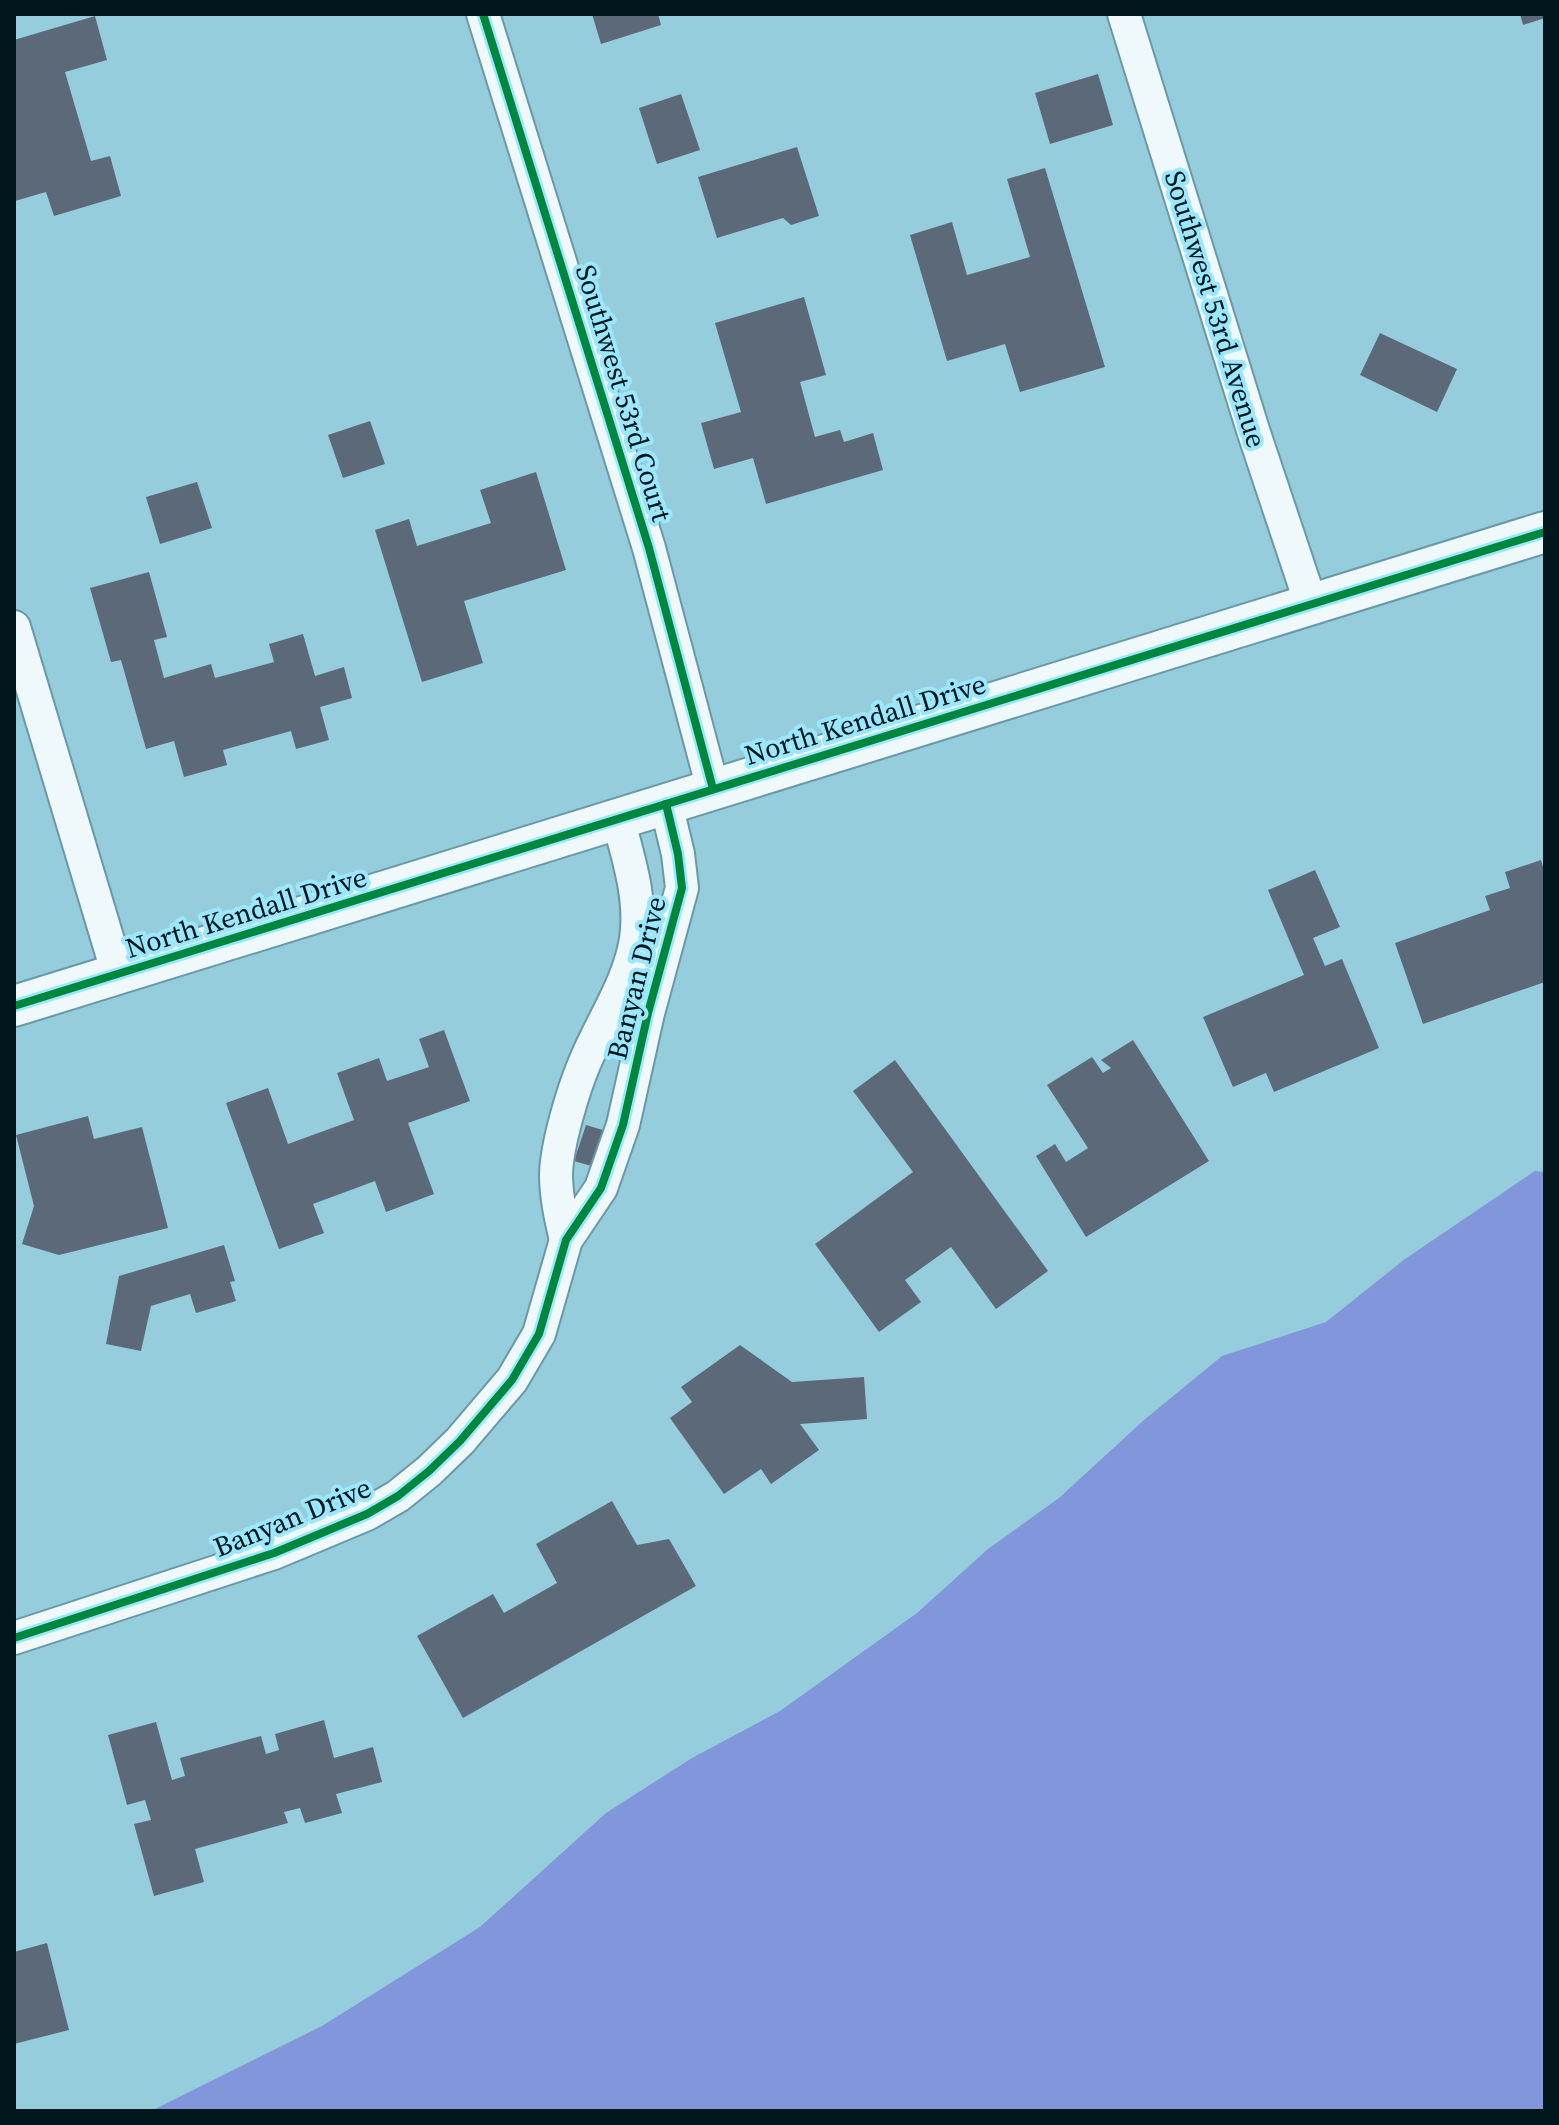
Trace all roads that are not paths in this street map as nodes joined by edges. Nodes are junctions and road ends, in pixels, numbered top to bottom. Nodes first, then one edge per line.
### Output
1 (483, 14) edge
2 (1124, 14) edge
3 (1545, 532) edge
4 (1311, 604) junction
5 (14, 627) edge
6 (713, 789) junction
7 (666, 804) junction
8 (618, 819) junction
9 (118, 974) junction
10 (14, 1006) edge
11 (566, 1240) junction
12 (14, 1638) edge

1 - 6 street, Southwest 53rd Court
2 - 4 street, Southwest 53rd Avenue
3 - 4 street, North Kendall Drive
4 - 6 street, North Kendall Drive
5 - 9 street
6 - 7 street, North Kendall Drive
7 - 8 street, North Kendall Drive
7 - 11 street, Banyan Drive
8 - 9 street, North Kendall Drive
8 - 11 street, Banyan Drive
9 - 10 street, North Kendall Drive
11 - 12 street, Banyan Drive

